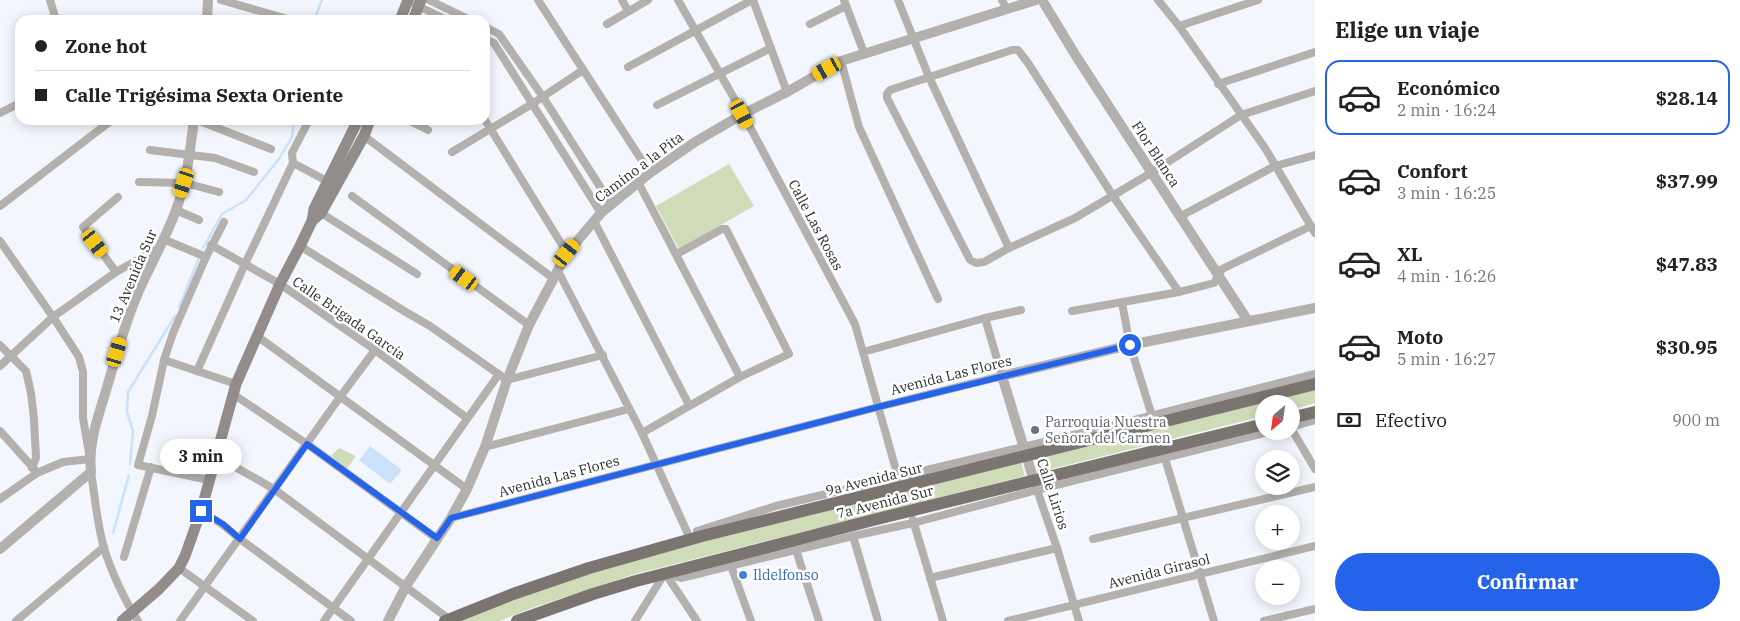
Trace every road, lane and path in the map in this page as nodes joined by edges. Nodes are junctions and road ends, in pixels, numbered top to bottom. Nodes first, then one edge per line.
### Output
1 (50, 0) edge
2 (208, 0) edge
3 (220, 0) edge
4 (429, 0) edge
5 (538, 0) edge
6 (622, 0) edge
7 (648, 0) edge
8 (678, 0) edge
9 (753, 0) edge
10 (898, 0) edge
11 (1036, 0) edge
12 (1042, 0) edge
13 (1158, 0) edge
14 (1258, 0) edge
15 (414, 2) edge
16 (845, 3) edge
17 (1004, 4) edge
18 (628, 11) junction
19 (54, 15) edge
20 (206, 15) edge
21 (273, 15) edge
22 (404, 15) edge
23 (413, 15) edge
24 (438, 15) edge
25 (460, 15) edge
26 (607, 24) dead end
27 (810, 24) dead end
28 (1179, 26) junction
29 (490, 29) edge
30 (696, 31) junction
31 (912, 39) junction
32 (490, 41) edge
33 (770, 48) junction
34 (1315, 52) edge
35 (864, 53) junction
36 (841, 61) junction
37 (628, 67) dead end
38 (583, 70) junction
39 (719, 73) junction
40 (929, 77) junction
41 (1218, 84) junction
42 (1315, 91) edge
43 (787, 92) junction
44 (543, 97) junction
45 (532, 104) junction
46 (657, 105) dead end
47 (15, 106) edge
48 (0, 113) edge
49 (742, 114) junction
50 (1241, 115) junction
51 (106, 125) edge
52 (194, 125) edge
53 (208, 125) edge
54 (306, 125) edge
55 (356, 125) edge
56 (368, 125) edge
57 (418, 125) edge
58 (488, 125) edge
59 (491, 129) junction
60 (428, 130) dead end
61 (364, 136) junction
62 (271, 149) dead end
63 (150, 150) dead end
64 (452, 152) dead end
65 (190, 154) junction
66 (1315, 155) edge
67 (293, 163) junction
68 (1275, 166) junction
69 (254, 172) dead end
70 (650, 173) junction
71 (1151, 173) junction
72 (139, 182) dead end
73 (328, 182) junction
74 (638, 182) junction
75 (184, 183) junction
76 (219, 192) dead end
77 (352, 196) dead end
78 (1112, 196) junction
79 (118, 197) dead end
80 (611, 204) junction
81 (0, 206) edge
82 (176, 210) junction
83 (317, 211) junction
84 (601, 213) junction
85 (1180, 216) junction
86 (199, 220) dead end
87 (594, 221) junction
88 (224, 222) dead end
89 (1313, 229) edge
90 (0, 241) edge
91 (161, 243) junction
92 (211, 245) junction
93 (300, 246) junction
94 (1009, 248) junction
95 (567, 253) junction
96 (677, 254) junction
97 (206, 257) junction
98 (245, 264) junction
99 (116, 272) junction
100 (417, 274) dead end
101 (556, 275) junction
102 (1218, 276) junction
103 (280, 284) junction
104 (1180, 292) junction
105 (938, 299) dead end
106 (1122, 303) junction
107 (1315, 308) edge
108 (1021, 310) dead end
109 (1072, 311) dead end
110 (54, 317) junction
111 (985, 318) junction
112 (1248, 322) junction
113 (529, 325) junction
114 (257, 336) junction
115 (0, 345) edge
116 (1130, 345) junction
117 (375, 350) junction
118 (863, 352) junction
119 (603, 355) junction
120 (10, 357) junction
121 (164, 360) junction
122 (0, 366) edge
123 (197, 371) junction
124 (1315, 374) edge
125 (1002, 376) junction
126 (503, 377) junction
127 (740, 378) junction
128 (1315, 384) edge
129 (234, 389) junction
130 (340, 397) junction
131 (689, 405) junction
132 (878, 407) junction
133 (629, 409) junction
134 (1315, 412) edge
135 (1152, 416) junction
136 (1300, 416) edge
137 (467, 418) junction
138 (1315, 420) edge
139 (1300, 424) edge
140 (1115, 425) junction
141 (1255, 427) edge
142 (0, 431) edge
143 (642, 432) junction
144 (1255, 435) edge
145 (1104, 437) junction
146 (1298, 440) edge
147 (307, 444) junction
148 (485, 447) junction
149 (1025, 451) junction
150 (1164, 454) junction
151 (216, 456) junction
152 (90, 459) junction
153 (657, 464) junction
154 (435, 465) junction
155 (151, 468) junction
156 (1315, 469) edge
157 (35, 470) junction
158 (91, 472) junction
159 (898, 477) junction
160 (209, 480) junction
161 (1035, 486) junction
162 (1315, 487) edge
163 (274, 488) junction
164 (467, 488) junction
165 (0, 498) edge
166 (201, 511) junction
167 (402, 512) junction
168 (912, 517) junction
169 (451, 518) junction
170 (1184, 519) junction
171 (688, 534) junction
172 (853, 536) junction
173 (437, 538) junction
174 (240, 539) junction
175 (1093, 539) dead end
176 (794, 545) junction
177 (1315, 546) edge
178 (104, 547) junction
179 (1057, 548) junction
180 (0, 549) edge
181 (636, 554) junction
182 (124, 557) dead end
183 (368, 559) junction
184 (731, 566) junction
185 (179, 568) junction
186 (665, 573) junction
187 (1199, 574) junction
188 (930, 578) junction
189 (205, 586) junction
190 (406, 586) junction
191 (1074, 605) junction
192 (333, 609) junction
193 (1315, 609) edge
194 (135, 617) edge
195 (447, 620) edge
196 (16, 621) edge
197 (122, 621) edge
198 (180, 621) edge
199 (253, 621) edge
200 (324, 621) edge
201 (351, 621) edge
202 (388, 621) edge
203 (517, 621) edge
204 (635, 621) edge
205 (696, 621) edge
206 (751, 621) edge
207 (819, 621) edge
208 (878, 621) edge
209 (943, 621) edge
210 (1008, 621) edge
211 (1078, 621) edge
212 (1214, 621) edge
213 (1264, 621) edge

1 - 19 street
2 - 20 street
3 - 21 street
4 - 25 street
5 - 38 street
6 - 18 street
7 - 18 street
8 - 30 street, Calle Las Rosas
9 - 30 street
9 - 33 street
10 - 31 street
11 - 17 street, Camino a la Pita
12 - 71 street, Flor Blanca
13 - 28 street
14 - 28 street
15 - 22 main road
15 - 23 main road
15 - 24 street
16 - 27 street
16 - 35 street
17 - 31 street, Camino a la Pita
18 - 26 street
28 - 41 street
29 - 44 street
30 - 37 street
30 - 39 street, Calle Las Rosas
31 - 35 street, Camino a la Pita
31 - 40 street
32 - 45 street
33 - 39 street
33 - 43 street
34 - 41 street
35 - 36 street, Camino a la Pita
36 - 43 street, Camino a la Pita
36 - 105 street
38 - 44 street
38 - 70 street
39 - 46 street
39 - 49 street, Calle Las Rosas
40 - 78 street
40 - 94 street
40 - 94 street
41 - 50 street
42 - 50 street
43 - 49 street, Camino a la Pita
44 - 45 street
44 - 80 street
45 - 59 street
45 - 84 street
47 - 48 street
49 - 70 street, Camino a la Pita
49 - 118 street, Calle Las Rosas
50 - 68 street
50 - 71 street
51 - 81 street
52 - 65 street, 13 Avenida Sur
53 - 62 street
54 - 67 street
55 - 73 main road
56 - 61 main road
57 - 60 street
58 - 59 street
59 - 64 street
59 - 95 street
61 - 83 main road
61 - 101 street
63 - 65 street
65 - 69 street
65 - 75 street, 13 Avenida Sur
66 - 68 street
67 - 73 street
67 - 98 street
68 - 85 street
68 - 89 street
70 - 74 street, Camino a la Pita
71 - 78 street
71 - 85 street, Flor Blanca
72 - 75 street
73 - 83 main road
74 - 80 street, Camino a la Pita
74 - 96 street
75 - 76 street
75 - 82 street, 13 Avenida Sur
77 - 113 street
78 - 94 street
78 - 104 street
79 - 99 street
80 - 84 street, Camino a la Pita
82 - 86 street
82 - 91 street, 13 Avenida Sur
83 - 93 main road
83 - 100 street
84 - 87 street, Camino a la Pita
85 - 102 street, Flor Blanca
87 - 95 street, Camino a la Pita
87 - 131 street
88 - 92 street
89 - 102 street
90 - 110 street
91 - 97 street
91 - 99 street
91 - 152 street, 13 Avenida Sur
92 - 97 street
92 - 98 street, Calle Brigada García
93 - 103 main road
93 - 126 street
95 - 101 street, Camino a la Pita
96 - 127 street
96 - 127 street
97 - 121 street
98 - 103 street, Calle Brigada García
98 - 123 street
99 - 110 street
101 - 113 street, Camino a la Pita
101 - 119 street
102 - 104 street
102 - 112 street, Flor Blanca
103 - 114 main road
103 - 117 street, Calle Brigada García
104 - 106 street
106 - 109 street
106 - 116 street
107 - 112 street, Avenida Las Flores
108 - 111 street
110 - 120 street
110 - 152 street
111 - 118 street
111 - 125 street, Calle Lirios
112 - 116 street, Avenida Las Flores
113 - 126 street, Camino a la Pita
114 - 129 main road
114 - 130 street
115 - 120 street
116 - 125 street, Avenida Las Flores
116 - 135 street
117 - 130 street
117 - 137 street, Calle Brigada García
118 - 132 street, Calle Las Rosas
119 - 126 street
119 - 133 street
120 - 122 street
120 - 157 street
121 - 123 street
121 - 155 street
123 - 129 street
124 - 135 street
125 - 132 street, Avenida Las Flores
125 - 149 street, Calle Lirios
126 - 137 street
126 - 148 street, Camino a la Pita
127 - 131 street
128 - 145 main road, 9a Avenida Sur
129 - 147 street
129 - 151 main road
130 - 147 street
130 - 154 street
131 - 143 street
132 - 153 street, Avenida Las Flores
132 - 159 street, Calle Las Rosas
133 - 143 street
133 - 148 street
134 - 136 main road
135 - 140 street
137 - 154 street
138 - 139 street
140 - 145 main road
140 - 149 street
141 - 150 main road, 7a Avenida Sur
142 - 157 street
143 - 153 street
144 - 150 street
145 - 149 main road, 9a Avenida Sur
146 - 156 street
147 - 163 street
147 - 167 street
148 - 164 street, Camino a la Pita
149 - 159 street
149 - 161 street, Calle Lirios
149 - 181 main road, 9a Avenida Sur
150 - 161 main road, 7a Avenida Sur
150 - 170 street
151 - 160 main road
151 - 163 street
152 - 157 street
152 - 158 street, 13 Avenida Sur
153 - 169 street, Avenida Las Flores
153 - 171 street
154 - 164 street
154 - 167 street
155 - 160 street
155 - 182 street
157 - 165 street
158 - 178 street
158 - 180 street
159 - 171 street
160 - 166 main road
161 - 168 main road, 7a Avenida Sur
161 - 179 street, Calle Lirios
162 - 170 street
163 - 174 street
163 - 183 street
164 - 169 street, Camino a la Pita
166 - 174 street
166 - 185 main road
167 - 173 street
167 - 183 street
168 - 172 street
168 - 176 main road, 7a Avenida Sur
168 - 188 street
169 - 173 street, Camino a la Pita
170 - 175 street
170 - 187 street
171 - 181 street
172 - 176 street
172 - 208 street
173 - 190 street, Camino a la Pita
174 - 189 street
174 - 192 street
176 - 184 street
176 - 186 main road, 7a Avenida Sur
176 - 207 street
177 - 187 street, Avenida Girasol
178 - 194 street
178 - 196 street
179 - 188 street
179 - 191 street, Calle Lirios
181 - 195 main road, 9a Avenida Sur
183 - 190 street
183 - 192 street
184 - 186 street
184 - 206 street
185 - 189 street
185 - 194 main road
186 - 203 main road, 7a Avenida Sur
186 - 204 street
186 - 205 street
187 - 191 street, Avenida Girasol
187 - 212 street
188 - 209 street
189 - 198 street
189 - 199 street
190 - 195 street
190 - 202 street, Camino a la Pita
191 - 210 street, Avenida Girasol
191 - 211 street, Calle Lirios
192 - 200 street
192 - 201 street
193 - 213 street
194 - 197 main road

